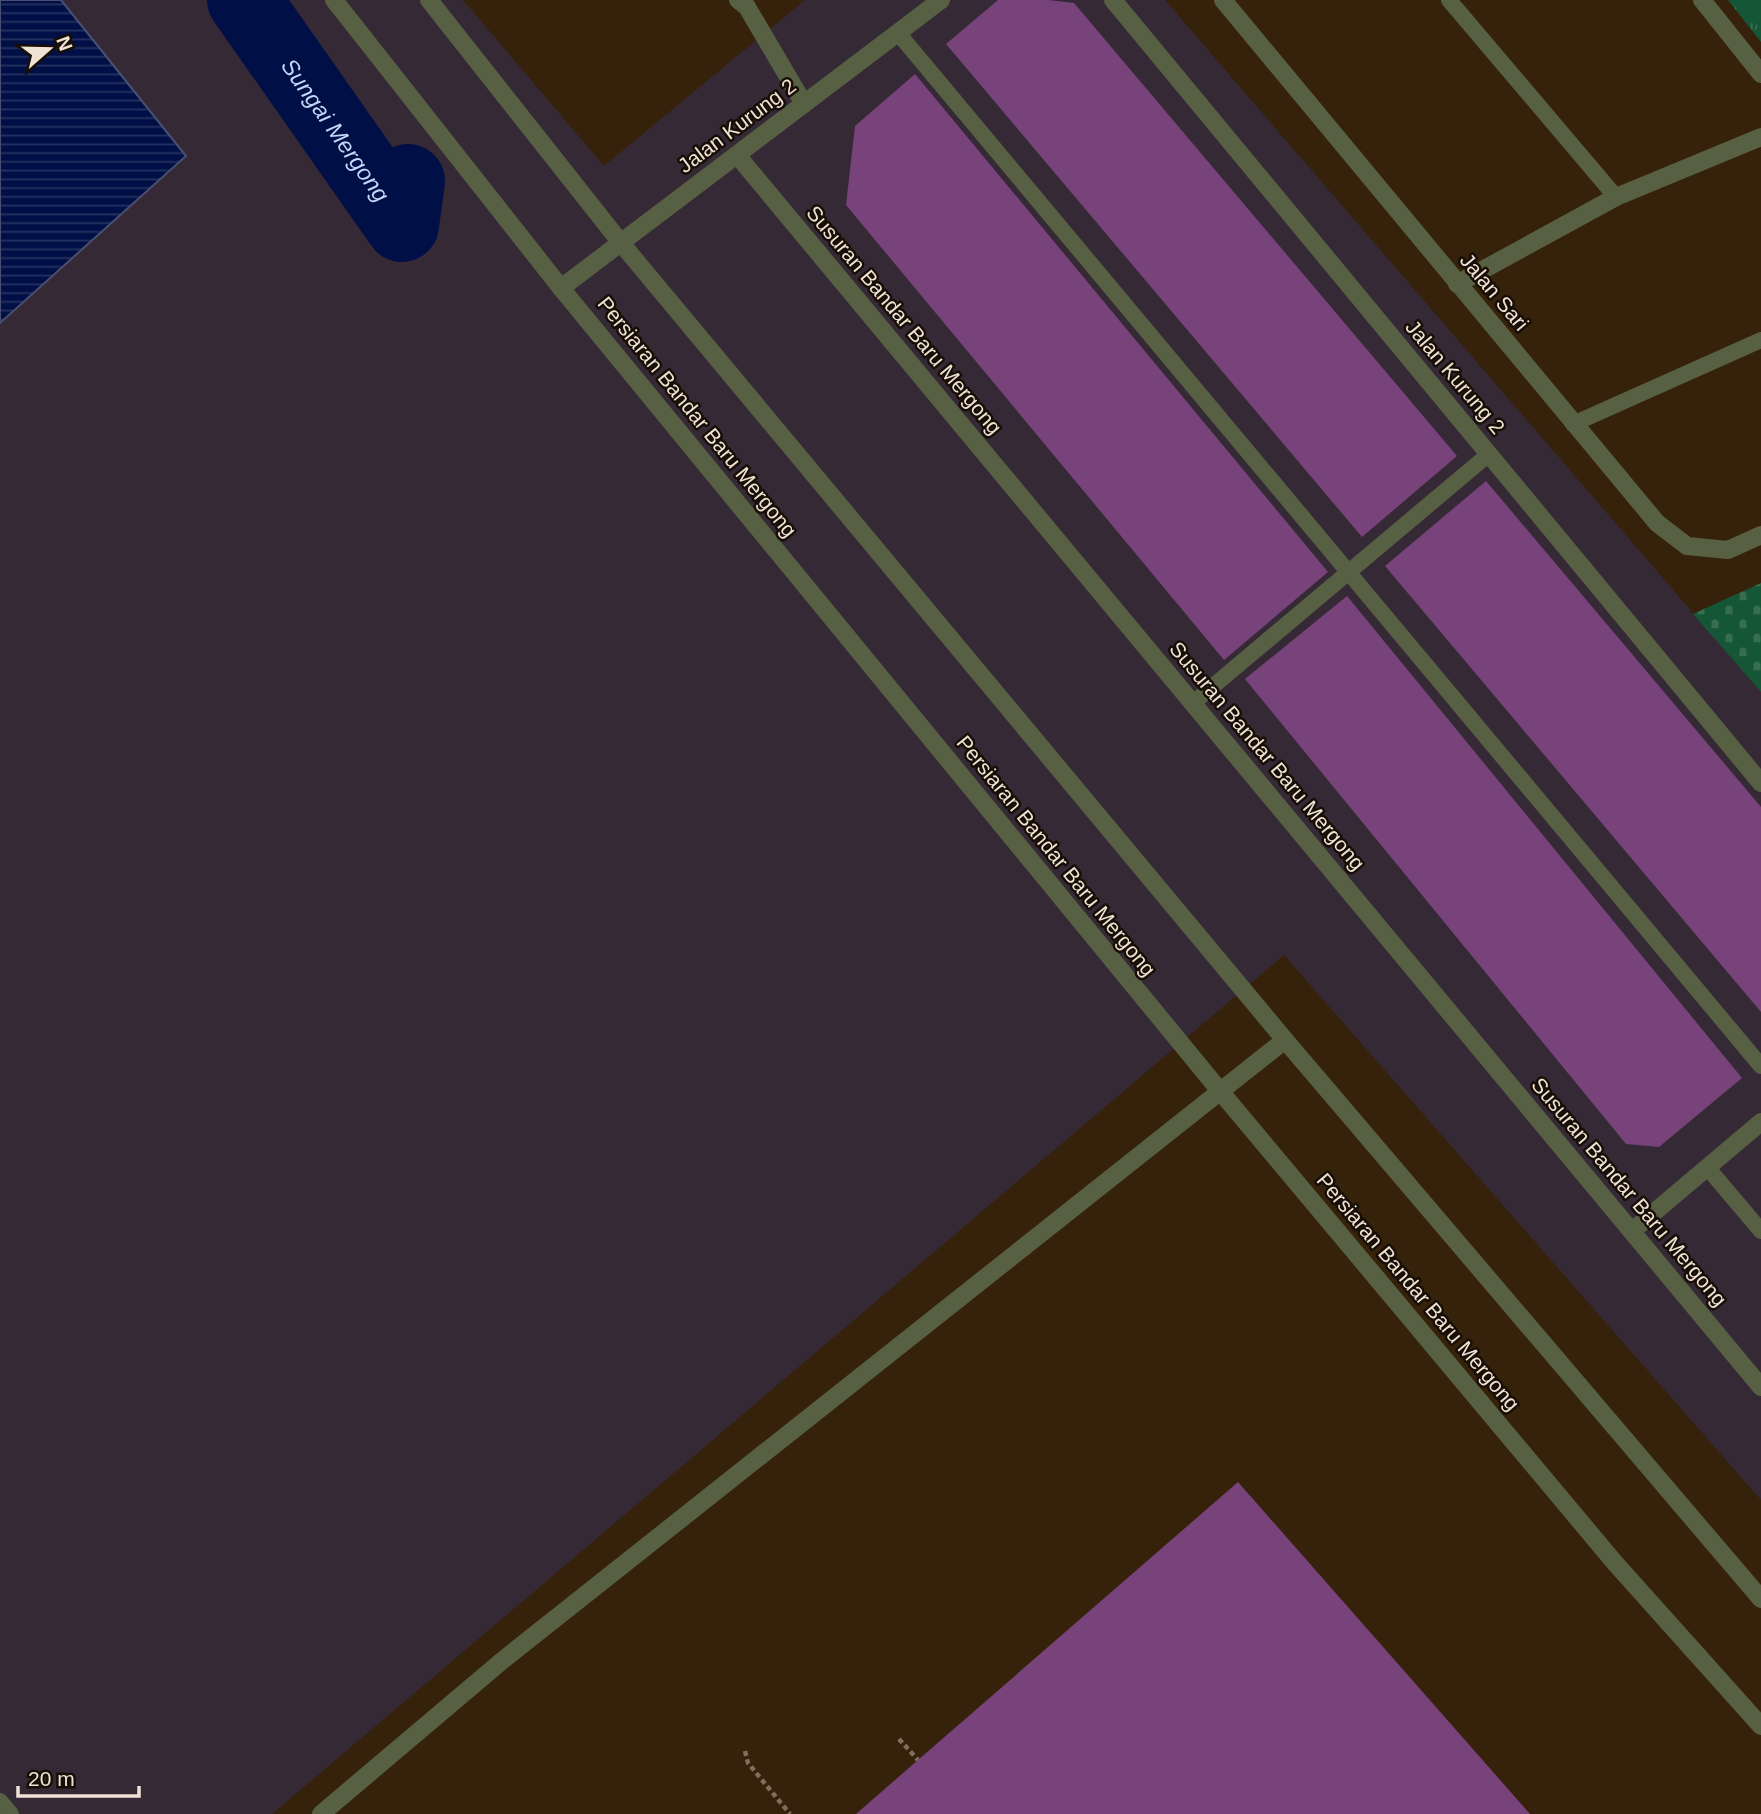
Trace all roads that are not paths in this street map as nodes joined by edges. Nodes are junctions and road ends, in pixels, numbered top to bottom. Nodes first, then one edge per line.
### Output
1 (334, 0) edge
2 (429, 0) edge
3 (738, 0) edge
4 (941, 0) edge
5 (1113, 0) edge
6 (1223, 0) edge
7 (1449, 0) edge
8 (1702, 0) edge
9 (898, 33) junction
10 (1761, 74) edge
11 (804, 104) junction
12 (1761, 137) edge
13 (737, 155) junction
14 (1616, 197) junction
15 (621, 243) junction
16 (1457, 284) junction
17 (561, 288) junction
18 (1761, 341) edge
19 (1573, 424) junction
20 (1489, 454) junction
21 (1761, 535) edge
22 (1349, 573) junction
23 (1193, 703) junction
24 (1761, 783) edge
25 (1285, 1040) junction
26 (1761, 1066) edge
27 (1220, 1091) junction
28 (1761, 1122) edge
29 (1707, 1167) junction
30 (1632, 1231) junction
31 (1761, 1231) edge
32 (1761, 1387) edge
33 (1761, 1599) edge
34 (1761, 1726) edge
35 (0, 1801) edge
36 (10, 1814) edge
37 (321, 1814) edge

1 - 17 street, Persiaran Bandar Baru Mergong
2 - 15 street
3 - 11 street
4 - 9 street, Jalan Kurung 2
5 - 20 street, Jalan Kurung 2
6 - 16 street, Jalan Sari
7 - 14 lane
8 - 10 street
9 - 11 street, Jalan Kurung 2
9 - 22 lane
11 - 13 street, Jalan Kurung 2
12 - 14 street
13 - 15 street, Jalan Kurung 2
13 - 23 street, Susuran Bandar Baru Mergong
14 - 16 street
15 - 17 street, Jalan Kurung 2
15 - 25 street
16 - 19 street, Jalan Sari
17 - 27 street, Persiaran Bandar Baru Mergong
18 - 19 lane
19 - 21 street, Jalan Sari
20 - 22 lane
20 - 24 street, Jalan Kurung 2
22 - 23 lane
22 - 26 lane
23 - 30 street, Susuran Bandar Baru Mergong
25 - 27 street
25 - 33 street
27 - 34 street, Persiaran Bandar Baru Mergong
27 - 37 street
28 - 29 street
29 - 30 street
29 - 31 lane
30 - 32 street, Susuran Bandar Baru Mergong
35 - 36 lane

